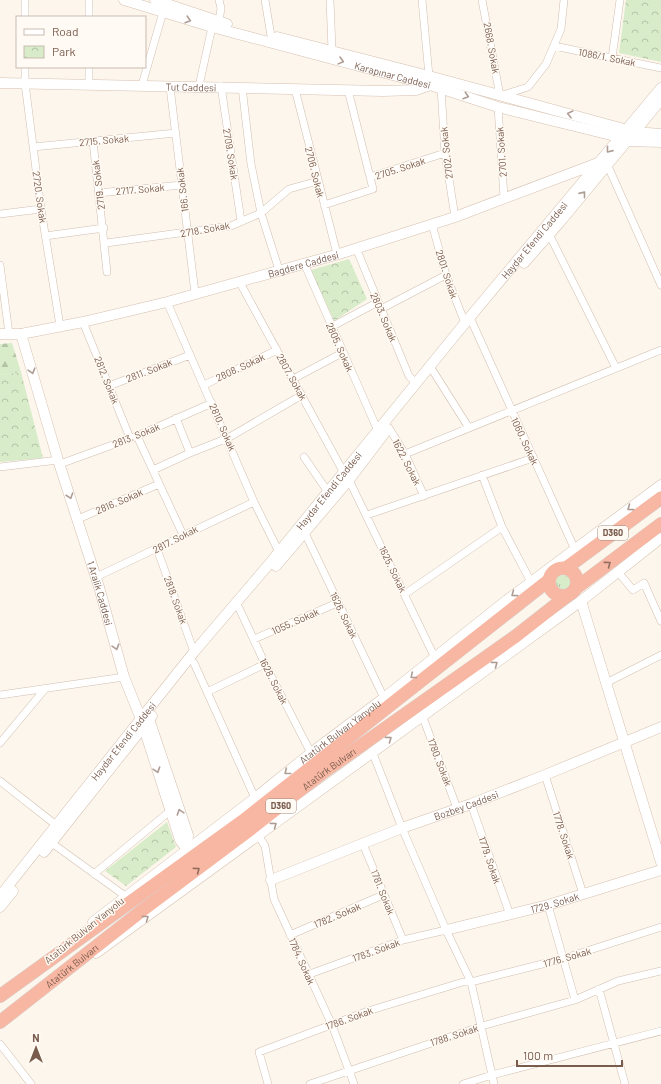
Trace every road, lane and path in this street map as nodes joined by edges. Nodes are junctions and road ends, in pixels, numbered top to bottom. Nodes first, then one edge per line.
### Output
1 (25, 0) edge
2 (90, 0) edge
3 (124, 0) edge
4 (155, 0) edge
5 (219, 0) edge
6 (265, 0) edge
7 (330, 0) edge
8 (422, 0) edge
9 (482, 0) edge
10 (564, 0) edge
11 (620, 0) edge
12 (181, 4) edge
13 (164, 12) junction
14 (25, 16) edge
15 (89, 16) edge
16 (216, 24) junction
17 (271, 36) junction
18 (554, 46) junction
19 (332, 50) junction
20 (612, 58) junction
21 (25, 68) edge
22 (89, 68) edge
23 (661, 68) edge
24 (383, 72) junction
25 (430, 80) junction
26 (0, 83) edge
27 (26, 83) junction
28 (89, 85) junction
29 (142, 85) junction
30 (199, 86) junction
31 (221, 86) junction
32 (170, 87) junction
33 (242, 87) junction
34 (440, 88) junction
35 (661, 88) edge
36 (295, 89) junction
37 (348, 90) junction
38 (383, 91) junction
39 (500, 96) junction
40 (661, 100) edge
41 (498, 107) junction
42 (630, 130) junction
43 (176, 134) junction
44 (661, 134) edge
45 (624, 139) junction
46 (93, 141) junction
47 (661, 142) edge
48 (33, 147) junction
49 (445, 153) junction
50 (603, 163) junction
51 (370, 177) junction
52 (318, 181) junction
53 (182, 185) junction
54 (98, 193) junction
55 (504, 197) junction
56 (324, 205) junction
57 (41, 209) junction
58 (261, 213) junction
59 (0, 214) edge
60 (454, 217) junction
61 (241, 221) junction
62 (432, 224) junction
63 (104, 228) junction
64 (187, 233) junction
65 (549, 234) junction
66 (46, 236) junction
67 (106, 243) junction
68 (356, 248) junction
69 (337, 254) junction
70 (304, 263) junction
71 (0, 265) edge
72 (279, 270) junction
73 (107, 272) dead end
74 (446, 275) junction
75 (239, 281) junction
76 (661, 285) edge
77 (195, 293) junction
78 (166, 302) junction
79 (380, 305) junction
80 (83, 322) junction
81 (469, 323) junction
82 (60, 326) junction
83 (330, 327) junction
84 (4, 334) edge
85 (21, 334) junction
86 (277, 350) junction
87 (661, 350) edge
88 (342, 353) junction
89 (190, 355) junction
90 (616, 368) junction
91 (433, 372) junction
92 (293, 379) junction
93 (416, 383) junction
94 (204, 385) junction
95 (109, 386) junction
96 (302, 395) junction
97 (212, 403) junction
98 (512, 412) junction
99 (176, 418) junction
100 (389, 428) junction
101 (469, 428) junction
102 (378, 431) junction
103 (134, 437) junction
104 (228, 438) junction
105 (190, 453) junction
106 (405, 454) junction
107 (304, 457) dead end
108 (533, 458) junction
109 (59, 462) junction
110 (0, 467) edge
111 (153, 470) junction
112 (482, 475) junction
113 (347, 476) junction
114 (159, 484) junction
115 (661, 485) edge
116 (328, 492) junction
117 (424, 496) junction
118 (661, 498) edge
119 (254, 502) junction
120 (367, 515) junction
121 (78, 519) junction
122 (661, 524) edge
123 (502, 527) junction
124 (304, 532) junction
125 (183, 535) junction
126 (661, 538) edge
127 (157, 549) junction
128 (280, 552) junction
129 (577, 554) junction
130 (566, 568) junction
131 (618, 572) junction
132 (96, 577) junction
133 (549, 580) junction
134 (531, 582) junction
135 (572, 592) junction
136 (405, 594) junction
137 (581, 601) junction
138 (337, 603) junction
139 (240, 608) junction
140 (661, 621) edge
141 (254, 640) junction
142 (194, 652) junction
143 (661, 654) edge
144 (435, 658) junction
145 (194, 663) junction
146 (265, 664) junction
147 (124, 677) junction
148 (606, 683) junction
149 (45, 689) junction
150 (207, 692) junction
151 (0, 695) edge
152 (384, 698) junction
153 (422, 716) junction
154 (144, 722) junction
155 (661, 727) edge
156 (0, 743) edge
157 (624, 743) junction
158 (372, 751) junction
159 (313, 758) junction
160 (545, 775) junction
161 (0, 781) edge
162 (255, 798) junction
163 (471, 804) junction
164 (457, 808) junction
165 (170, 811) junction
166 (56, 825) junction
167 (402, 828) junction
168 (256, 832) junction
169 (48, 841) junction
170 (363, 844) junction
171 (187, 850) junction
172 (661, 862) edge
173 (661, 870) edge
174 (94, 874) junction
175 (271, 880) junction
176 (383, 894) junction
177 (583, 894) junction
178 (0, 896) edge
179 (128, 899) junction
180 (548, 905) junction
181 (0, 907) edge
182 (510, 915) junction
183 (661, 927) edge
184 (446, 930) junction
185 (290, 935) junction
186 (403, 940) junction
187 (562, 959) junction
188 (661, 971) edge
189 (308, 975) junction
190 (472, 982) junction
191 (599, 989) junction
192 (0, 996) edge
193 (575, 1000) junction
194 (0, 1022) edge
195 (332, 1025) junction
196 (482, 1026) junction
197 (661, 1031) edge
198 (614, 1043) junction
199 (0, 1044) edge
200 (349, 1070) junction
201 (492, 1075) junction
202 (31, 1084) edge
203 (268, 1084) edge
204 (310, 1084) edge
205 (354, 1084) edge
206 (463, 1084) edge
207 (494, 1084) edge
208 (625, 1084) edge

1 - 14 street
2 - 15 street
3 - 13 main road, Karapınar Caddesi
4 - 12 main road, Karapınar Caddesi
5 - 16 street
6 - 17 street
7 - 19 street
8 - 25 street
9 - 39 street, 2668. Sokak
10 - 18 street
11 - 20 street
12 - 16 main road, Karapınar Caddesi
13 -> 16 main road, Karapınar Caddesi
13 - 29 street
16 - 17 main road, Karapınar Caddesi
16 -> 24 main road, Karapınar Caddesi
16 - 30 street
17 - 19 main road, Karapınar Caddesi
18 - 20 street, 1086/1. Sokak
18 - 39 street
19 - 25 main road, Karapınar Caddesi
20 - 23 street, 1086/1. Sokak
21 - 27 street, 2720. Sokak
22 - 28 street
24 - 25 main road, Karapınar Caddesi
24 - 38 main road
25 - 34 main road, Karapınar Caddesi
25 - 38 main road, Tut Caddesi
25 - 39 main road, Karapınar Caddesi
26 - 27 main road, Tut Caddesi
27 - 28 main road, Tut Caddesi
27 - 48 street, 2720. Sokak
28 - 29 main road, Tut Caddesi
29 - 32 main road, Tut Caddesi
30 - 31 main road, Tut Caddesi
30 - 32 main road, Tut Caddesi
31 - 33 main road, Tut Caddesi
31 - 61 street, 2709. Sokak
32 - 43 street, 166. Sokak
33 - 36 main road, Tut Caddesi
33 - 58 street
34 -> 41 main road, Karapınar Caddesi
34 - 49 street, 2702. Sokak
35 - 42 main road, Haydar Efendi Caddesi
36 - 37 main road, Tut Caddesi
36 - 52 street, 2706. Sokak
37 - 38 main road, Tut Caddesi
37 - 51 street
42 -> 39 main road, Karapınar Caddesi
40 - 42 main road, Haydar Efendi Caddesi
41 - 45 main road, Karapınar Caddesi
41 - 55 street, 2701. Sokak
42 - 44 main road, Karapınar Caddesi
42 - 45 main road, Haydar Efendi Caddesi
43 - 46 street, 2715. Sokak
43 - 53 street, 166. Sokak
45 - 47 main road, Karapınar Caddesi
45 - 50 main road, Haydar Efendi Caddesi
46 - 48 street, 2715. Sokak
46 - 54 street, 2719. Sokak
48 - 57 street, 2720. Sokak
49 - 51 street, 2705. Sokak
49 - 60 street, 2702. Sokak
50 - 55 main road, Bagdere Caddesi
65 -> 50 main road, Haydar Efendi Caddesi
50 - 76 street
50 - 81 main road, Haydar Efendi Caddesi
51 - 56 street, 2705. Sokak
52 - 56 street, 2706. Sokak
52 - 58 street, 2718. Sokak
53 - 54 street, 2717. Sokak
53 - 64 street, 166. Sokak
54 - 63 street, 2719. Sokak
55 - 60 main road, Bagdere Caddesi
56 - 69 street, 2706. Sokak
57 - 59 street
57 - 66 street, 2720. Sokak
58 - 61 street, 2718. Sokak
58 - 72 street
60 - 62 main road, Bagdere Caddesi
61 - 64 street, 2718. Sokak
62 - 68 main road, Bagdere Caddesi
62 - 74 street, 2801. Sokak
63 - 66 street
63 - 67 street, 2719. Sokak
64 - 67 street, 2718. Sokak
64 - 77 street, 166. Sokak
65 - 81 main road, Haydar Efendi Caddesi
65 - 90 street
66 - 82 street, 2720. Sokak
67 - 73 street, 2719. Sokak
68 - 69 main road, Bagdere Caddesi
68 - 79 street, 2803. Sokak
69 - 70 main road, Bagdere Caddesi
70 - 72 main road, Bagdere Caddesi
70 - 83 street, 2805. Sokak
71 - 84 street
72 - 75 main road, Bagdere Caddesi
74 - 79 street
74 - 81 street, 2801. Sokak
75 - 77 main road, Bagdere Caddesi
75 - 86 street, 2807. Sokak
77 - 78 main road, Bagdere Caddesi
78 - 80 main road, Bagdere Caddesi
78 - 89 street, 2810. Sokak
79 - 83 street
79 - 93 street, 2803. Sokak
80 - 82 main road, Bagdere Caddesi
80 - 95 street, 2812. Sokak
81 - 91 main road, Haydar Efendi Caddesi
81 - 93 main road, Haydar Efendi Caddesi
81 - 98 street, 1060. Sokak
82 - 85 main road, Bagdere Caddesi
83 - 88 street, 2805. Sokak
84 - 85 main road, Bagdere Caddesi
85 -> 109 main road, 1 Aralik Caddesi
86 - 92 street, 2807. Sokak
86 - 94 street, 2808. Sokak
87 - 90 street
88 - 92 street
88 - 102 street, 2805. Sokak
89 - 94 street, 2810. Sokak
89 - 95 street, 2811. Sokak
90 - 98 street
91 - 100 main road, Haydar Efendi Caddesi
91 - 101 street
92 - 96 street, 2807. Sokak
93 - 102 main road, Haydar Efendi Caddesi
94 - 97 street, 2810. Sokak
95 - 103 street, 2812. Sokak
96 - 104 street
96 - 113 street, 2807. Sokak
97 - 99 street, 2813. Sokak
97 - 104 street, 2810. Sokak
98 - 101 street
98 - 108 street, 1060. Sokak
99 - 103 street, 2813. Sokak
99 - 105 street
100 - 106 street, 1622. Sokak
100 - 113 main road, Haydar Efendi Caddesi
101 - 106 street
102 - 113 main road, Haydar Efendi Caddesi
103 - 109 street, 2813. Sokak
103 - 111 street, 2812. Sokak
104 - 105 street
104 - 119 street, 2810. Sokak
105 - 111 street
106 - 117 street, 1622. Sokak
107 - 116 street
108 - 112 street
108 - 129 street, 1060. Sokak
109 - 110 street, 2813. Sokak
109 -> 121 main road, 1 Aralik Caddesi
111 - 114 street, 2812. Sokak
112 - 117 street
112 - 123 street
113 - 116 main road, Haydar Efendi Caddesi
113 - 120 street, 1625. Sokak
113 - 124 main road, Haydar Efendi Caddesi
114 - 121 street, 2816. Sokak
114 - 125 street, 2812. Sokak
115 -> 129 main road, Atatürk Bulvarı Yanyolu
116 - 128 main road, Haydar Efendi Caddesi
117 - 120 street
118 - 129 highway, D360
119 - 125 street, 2817. Sokak
119 - 128 street, 2810. Sokak
120 - 136 street, 1625. Sokak
121 - 132 main road, 1 Aralik Caddesi
135 -> 122 highway, Atatürk Bulvarı / D360
123 - 134 street
123 - 136 street
124 - 138 street, 1626. Sokak
124 - 139 main road, Haydar Efendi Caddesi
125 - 127 street, 2817. Sokak
126 - 131 main road
127 - 132 street, 2817. Sokak
127 - 142 street, 2818. Sokak
128 - 142 main road, Haydar Efendi Caddesi
129 - 130 highway, D360
129 - 134 main road, Atatürk Bulvarı Yanyolu
130 - 133 highway
130 - 135 highway
131 - 137 main road
131 - 140 street
132 -> 147 main road, 1 Aralik Caddesi
133 - 135 highway
133 - 159 highway, Atatürk Bulvarı / D360
134 -> 144 main road, Atatürk Bulvarı Yanyolu
135 - 168 highway, Atatürk Bulvarı / D360
136 - 144 street, 1625. Sokak
137 - 148 main road
153 -> 137 main road
138 - 141 street, 1055. Sokak
138 - 152 street, 1626. Sokak
139 - 141 street, 1628. Sokak
139 - 145 main road, Haydar Efendi Caddesi
141 - 146 street, 1628. Sokak
142 - 154 main road, Haydar Efendi Caddesi
143 - 148 street
144 -> 152 main road, Atatürk Bulvarı Yanyolu
145 - 150 street
145 - 154 main road, Haydar Efendi Caddesi
146 - 150 street
146 - 159 street, 1628. Sokak
147 - 149 street
147 - 154 main road, 1 Aralik Caddesi
148 - 157 main road
149 - 151 street
149 - 156 street
150 - 162 street
152 - 159 main road, Atatürk Bulvarı Yanyolu
158 -> 153 main road
153 - 164 street, 1780. Sokak
154 -> 165 main road, 1 Aralik Caddesi
154 - 166 main road, Haydar Efendi Caddesi
154 - 169 main road, Haydar Efendi Caddesi
171 -> 154 main road
155 - 157 main road, Bozbey Caddesi
157 - 160 main road, Bozbey Caddesi
157 - 172 main road
158 - 167 street
168 -> 158 main road
159 -> 162 main road, Atatürk Bulvarı Yanyolu
159 - 179 highway, Atatürk Bulvarı / D360
160 - 163 main road, Bozbey Caddesi
160 - 177 street, 1778. Sokak
161 - 166 street
162 - 171 main road, Atatürk Bulvarı Yanyolu
163 - 164 main road, Bozbey Caddesi
163 - 182 street, 1779. Sokak
164 - 167 main road, Bozbey Caddesi
165 - 171 main road, 1 Aralik Caddesi
165 - 174 street
166 - 169 main road, Haydar Efendi Caddesi
167 - 170 main road, Bozbey Caddesi
167 - 184 street
168 - 175 street, 1784. Sokak
194 -> 168 highway, Atatürk Bulvarı / D360
169 - 174 street
169 - 178 main road, Haydar Efendi Caddesi
169 - 181 main road, Haydar Efendi Caddesi
170 - 175 main road, Bozbey Caddesi
170 - 176 street, 1781. Sokak
171 - 179 main road, Atatürk Bulvarı Yanyolu
173 - 177 main road, 1729. Sokak
174 - 179 street
175 - 185 street, 1784. Sokak
176 - 185 street, 1782. Sokak
176 - 186 street, 1781. Sokak
177 - 180 main road, 1729. Sokak
179 - 192 highway, Atatürk Bulvarı / D360
180 - 182 main road, 1729. Sokak
180 - 187 street
182 - 184 main road, 1729. Sokak
183 - 187 street, 1776. Sokak
184 - 186 street, 1783. Sokak
184 - 190 street
185 - 189 street, 1784. Sokak
186 - 189 street, 1783. Sokak
187 - 190 street, 1776. Sokak
187 - 193 street
188 - 191 street, 1788. Sokak
189 - 195 street, 1784. Sokak
190 - 195 street, 1786. Sokak
190 - 196 street
191 - 193 street, 1788. Sokak
191 - 198 street
193 - 196 street, 1788. Sokak
195 - 200 street, 1784. Sokak
195 - 203 street, 1786. Sokak
196 - 200 street, 1788. Sokak
196 - 201 street
197 - 198 street
198 - 201 street
198 - 208 street
199 - 202 street
200 - 204 street, 1788. Sokak
200 - 205 street, 1784. Sokak
201 - 206 street
201 - 207 street

